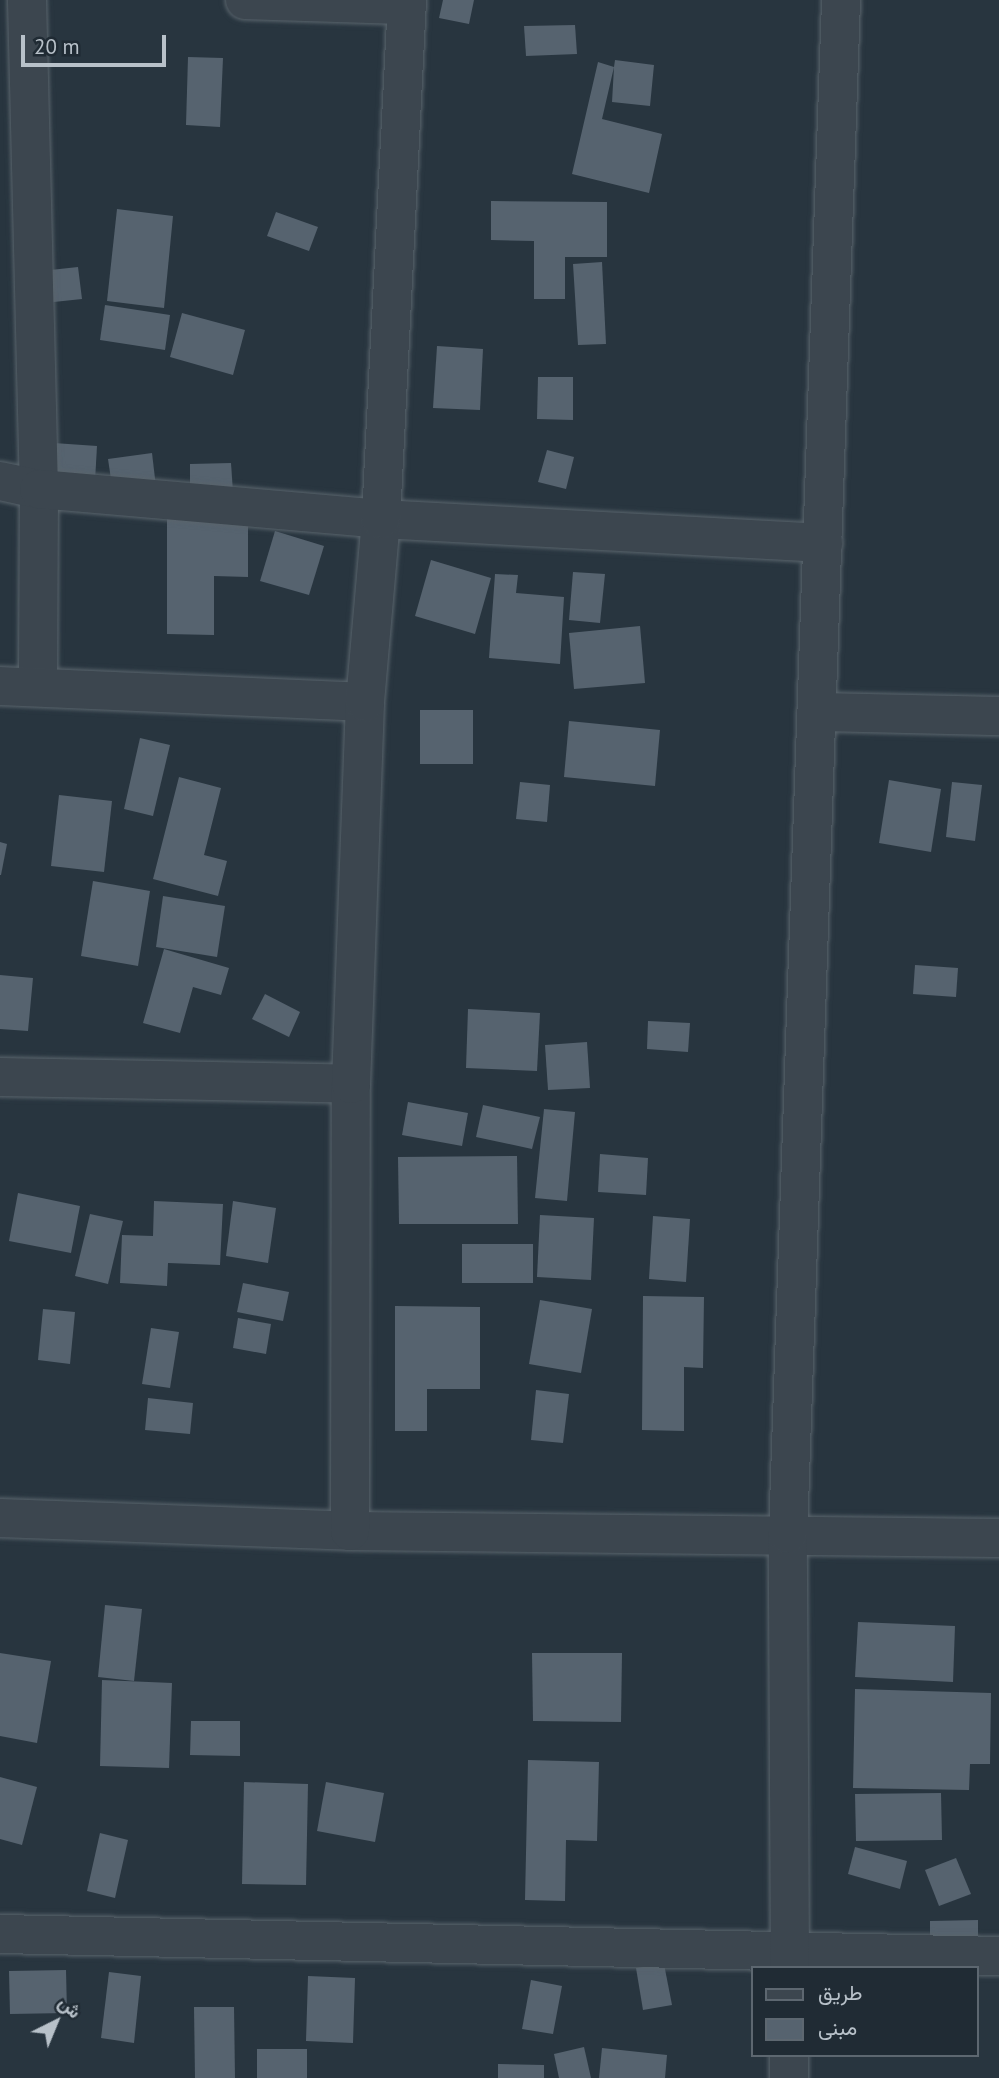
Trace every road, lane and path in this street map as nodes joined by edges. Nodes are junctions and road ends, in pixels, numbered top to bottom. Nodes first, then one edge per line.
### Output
1 (26, 0) edge
2 (245, 0) edge
3 (841, 0) edge
4 (406, 3) edge
5 (0, 481) edge
6 (39, 489) junction
7 (382, 519) junction
8 (823, 543) junction
9 (0, 686) edge
10 (38, 687) junction
11 (365, 702) junction
12 (819, 712) junction
13 (999, 716) edge
14 (0, 1077) edge
15 (351, 1084) junction
16 (0, 1518) edge
17 (350, 1531) junction
18 (788, 1534) junction
19 (999, 1538) edge
20 (0, 1934) edge
21 (999, 1956) edge
22 (790, 1961) edge
23 (789, 2057) edge
24 (789, 2078) edge

1 - 6 street
2 - 4 street
3 - 8 street
4 - 7 street
5 - 6 street
6 - 7 street
6 - 10 street
7 - 8 street
7 - 11 street
8 - 12 street
9 - 10 street
10 - 11 street
11 - 15 street
12 - 13 street
12 - 18 street
14 - 15 street
15 - 17 street
16 - 17 street
17 - 18 street
18 - 19 street
18 - 22 street
20 - 22 street
21 - 22 street
23 - 24 street

